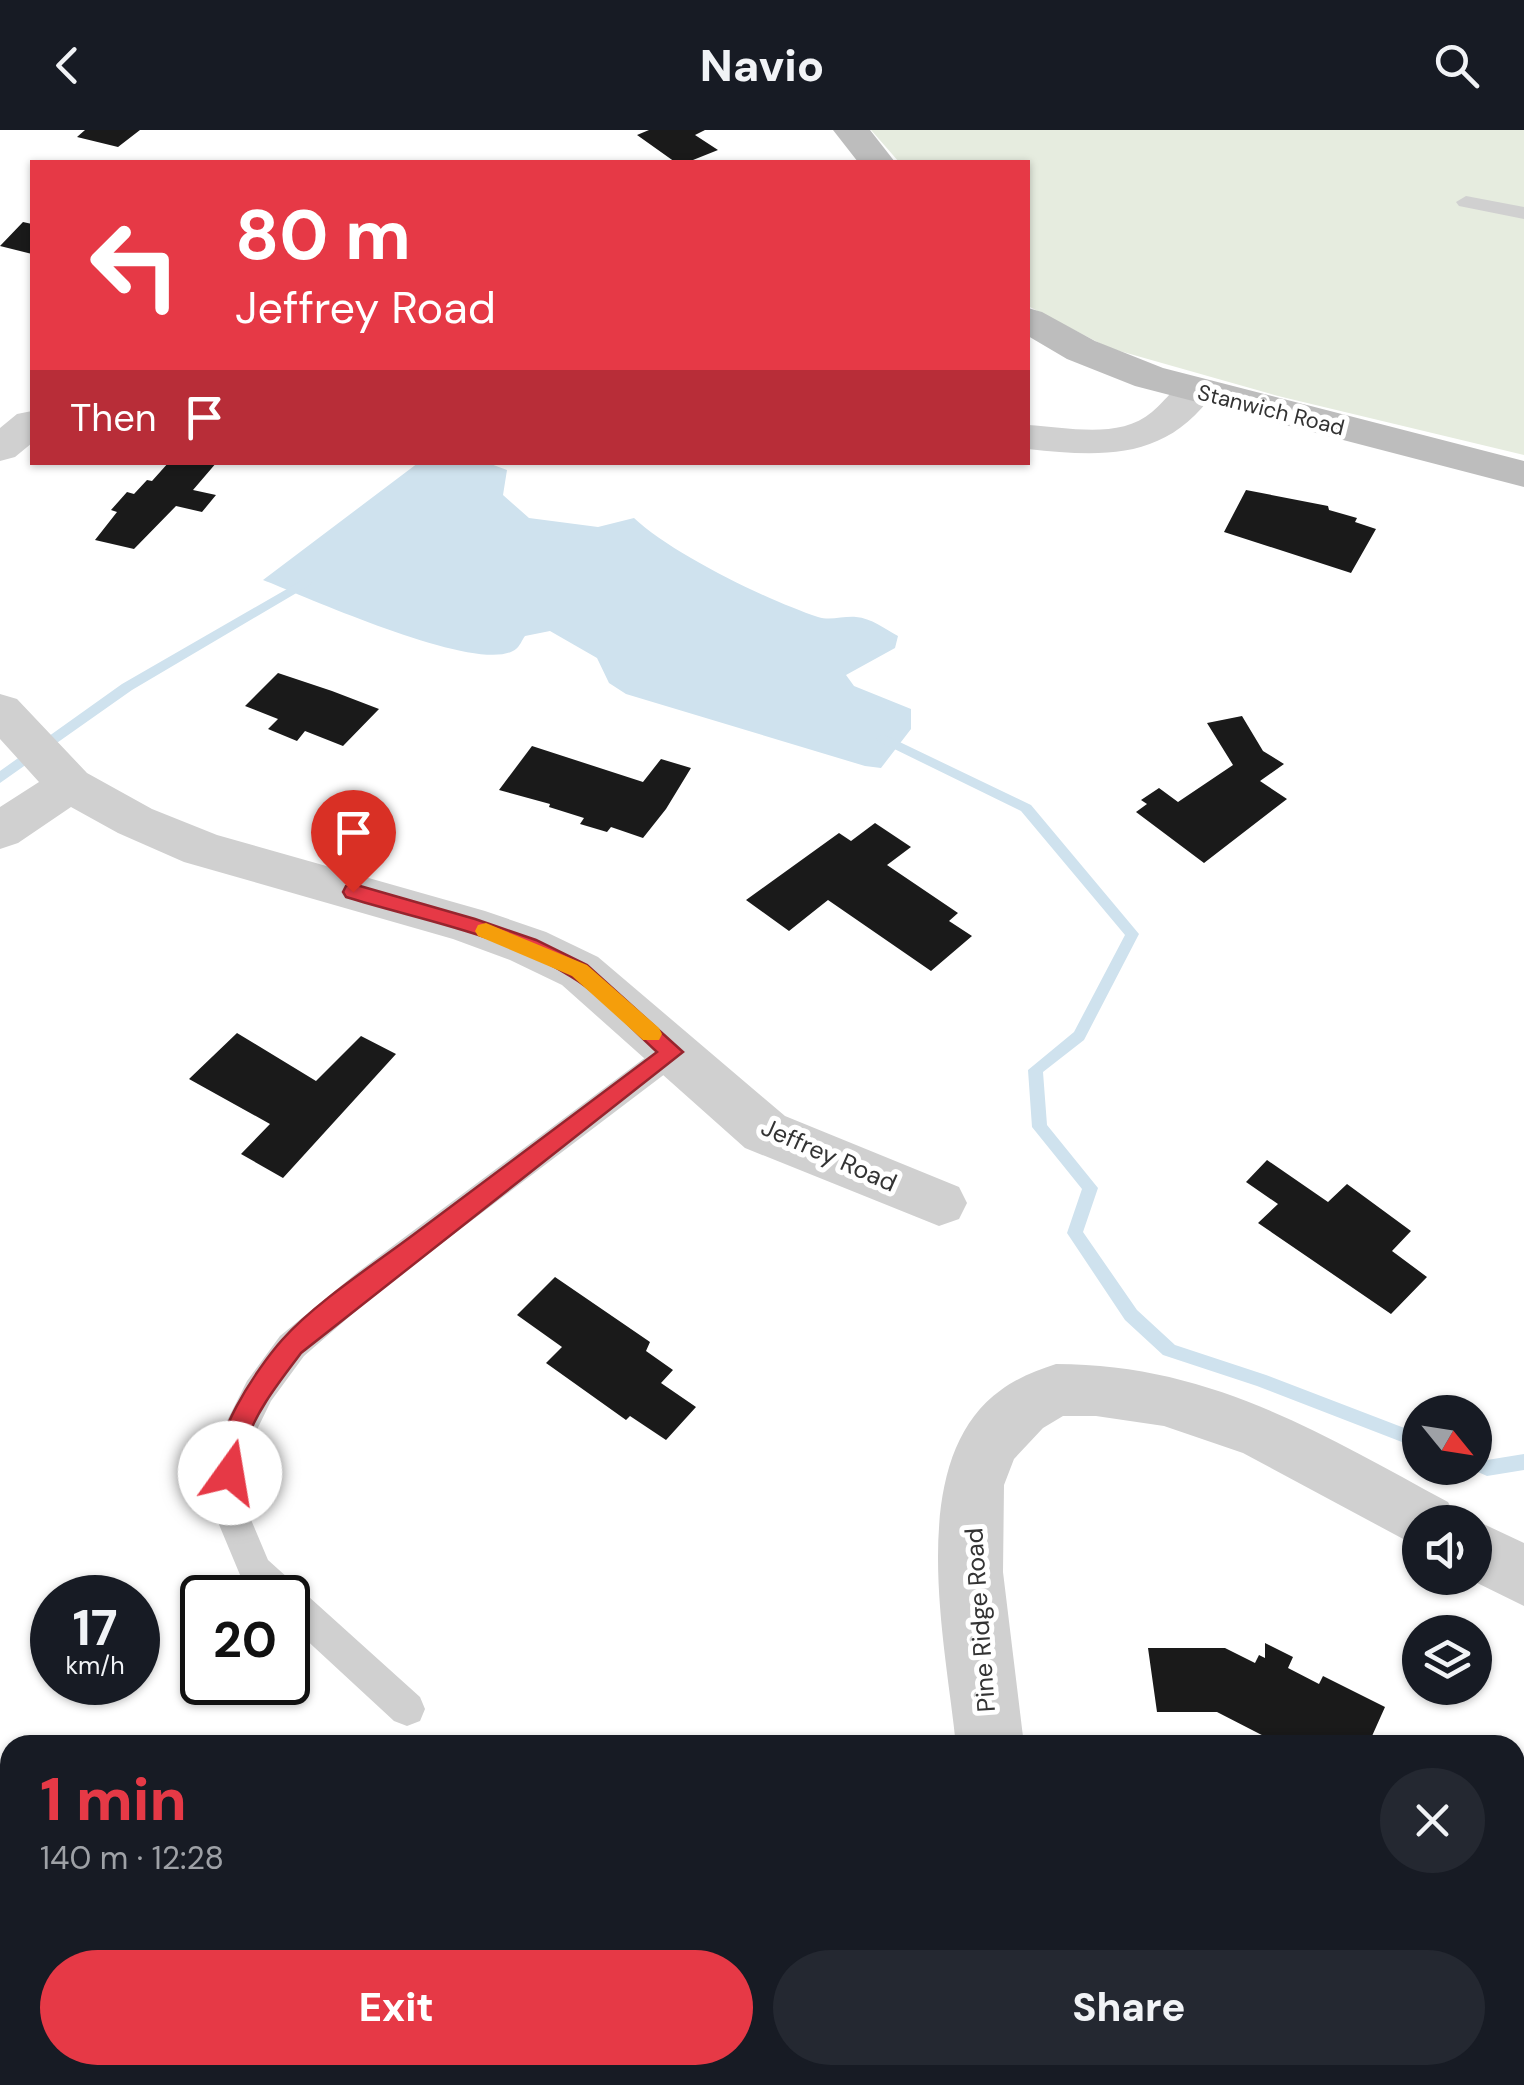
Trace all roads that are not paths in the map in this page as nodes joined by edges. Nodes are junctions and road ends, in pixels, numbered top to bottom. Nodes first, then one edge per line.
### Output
1 (851, 130) edge
2 (876, 160) edge
3 (1466, 202) dead end
4 (1524, 213) edge
5 (1030, 321) edge
6 (1195, 392) junction
7 (30, 424) edge
8 (1030, 438) edge
9 (0, 448) edge
10 (1524, 474) edge
11 (0, 710) edge
12 (70, 785) junction
13 (0, 831) edge
14 (672, 1052) junction
15 (939, 1203) dead end
16 (1402, 1509) edge
17 (1492, 1558) edge
18 (261, 1575) edge
19 (1524, 1576) edge
20 (310, 1621) edge
21 (407, 1709) dead end
22 (989, 1735) edge

1 - 2 street
3 - 4 lane
5 - 6 street, Stanwich Road
6 - 8 street
6 - 10 street, Stanwich Road
7 - 9 street
11 - 12 street, Jeffrey Road
12 - 13 street
12 - 14 street, Jeffrey Road
14 - 15 street, Jeffrey Road
14 - 18 lane
16 - 22 street, Pine Ridge Road
17 - 19 street
20 - 21 lane

